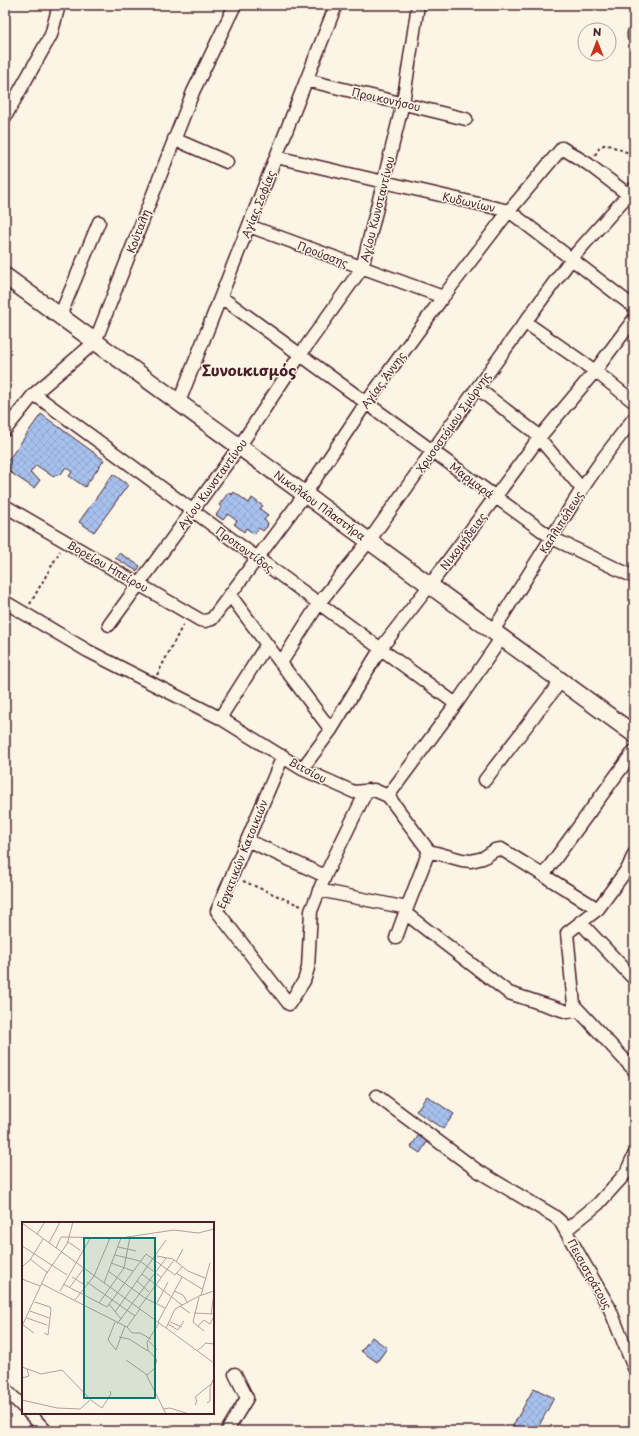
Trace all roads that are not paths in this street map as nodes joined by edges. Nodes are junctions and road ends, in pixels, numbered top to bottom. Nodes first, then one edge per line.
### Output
1 (59, 5) edge
2 (235, 5) edge
3 (336, 5) edge
4 (418, 5) edge
5 (634, 33) edge
6 (634, 37) edge
7 (306, 80) junction
8 (403, 103) junction
9 (5, 117) edge
10 (466, 119) dead end
11 (174, 139) junction
12 (276, 157) junction
13 (227, 162) dead end
14 (384, 182) junction
15 (632, 194) edge
16 (508, 211) junction
17 (99, 222) dead end
18 (249, 226) junction
19 (572, 258) junction
20 (362, 268) junction
21 (5, 276) edge
22 (221, 297) junction
23 (443, 297) junction
24 (634, 307) edge
25 (60, 316) junction
26 (634, 319) edge
27 (526, 322) junction
28 (95, 342) junction
29 (300, 355) junction
30 (596, 371) junction
31 (477, 388) junction
32 (34, 394) junction
33 (179, 402) junction
34 (634, 402) edge
35 (366, 403) junction
36 (634, 418) edge
37 (7, 424) edge
38 (539, 438) junction
39 (240, 447) junction
40 (433, 450) junction
41 (582, 489) junction
42 (304, 494) junction
43 (495, 498) junction
44 (5, 506) edge
45 (193, 511) junction
46 (552, 538) junction
47 (369, 541) junction
48 (257, 558) junction
49 (634, 577) edge
50 (139, 584) junction
51 (430, 585) junction
52 (230, 595) junction
53 (5, 602) edge
54 (319, 603) junction
55 (212, 619) joint
56 (109, 625) dead end
57 (497, 634) junction
58 (267, 644) junction
59 (381, 648) junction
60 (281, 663) junction
61 (561, 681) junction
62 (456, 704) junction
63 (220, 718) junction
64 (330, 730) junction
65 (634, 734) edge
66 (634, 751) edge
67 (283, 756) junction
68 (302, 769) junction
69 (485, 780) dead end
70 (367, 790) junction
71 (388, 796) junction
72 (247, 840) junction
73 (429, 851) junction
74 (634, 854) edge
75 (544, 874) junction
76 (325, 876) junction
77 (319, 890) junction
78 (598, 908) junction
79 (406, 911) junction
80 (580, 922) junction
81 (396, 938) dead end
82 (634, 979) edge
83 (578, 1010) junction
84 (634, 1070) edge
85 (377, 1096) dead end
86 (634, 1155) edge
87 (566, 1230) junction
88 (634, 1368) edge
89 (235, 1374) dead end
90 (5, 1389) edge
91 (22, 1406) edge
92 (29, 1414) edge
93 (46, 1431) edge
94 (227, 1431) edge

1 - 9 street
2 - 11 street, Κούταλη
3 - 7 street, Αγίας Σοφίας
4 - 8 street, Αγίου Κωνσταντίνου
5 - 6 street
7 - 8 street, Προικονήσου
7 - 12 street, Αγίας Σοφίας
8 - 10 street, Προικονήσου
8 - 14 street, Αγίου Κωνσταντίνου
11 - 13 street
11 - 28 street, Κούταλη
12 - 14 street, Κυδωνίων
12 - 18 street, Αγίας Σοφίας
14 - 16 street, Κυδωνίων
14 - 20 street, Αγίου Κωνσταντίνου
15 - 16 street, Αγίας Άννης
15 - 19 street, Χρυσοστόμου Σμύρνης
16 - 19 street, Κυδωνίων
16 - 23 street, Αγίας Άννης
17 - 25 street
18 - 20 street, Προύσσης
18 - 22 street, Αγίας Σοφίας
19 - 24 street, Κυδωνίων
19 - 27 street, Χρυσοστόμου Σμύρνης
20 - 23 street, Προύσσης
20 - 29 street, Αγίου Κωνσταντίνου
21 - 25 main road, Νικολάου Πλαστήρα
22 - 29 street, Μαρμαρά
22 - 33 street, Αγίας Σοφίας
23 - 35 street, Αγίας Άννης
25 - 28 main road, Νικολάου Πλαστήρα
26 - 30 street, Νικομήδειας
27 - 30 street
27 - 31 street, Χρυσοστόμου Σμύρνης
28 - 32 street, Κούταλη
28 - 33 main road, Νικολάου Πλαστήρα
29 - 35 street, Μαρμαρά
29 - 39 street, Αγίου Κωνσταντίνου
30 - 34 street
30 - 38 street, Νικομήδειας
31 - 38 street
31 - 40 street, Χρυσοστόμου Σμύρνης
32 - 37 street, Κούταλη
32 - 45 street, Προποντίδος
33 - 39 main road, Νικολάου Πλαστήρα
35 - 40 street, Μαρμαρά
35 - 42 street, Αγίας Άννης
36 - 41 street, Καλλιπόλεως
38 - 41 street
38 - 43 street, Νικομήδειας
39 - 42 main road, Νικολάου Πλαστήρα
39 - 45 street, Αγίου Κωνσταντίνου
40 - 43 street, Μαρμαρά
40 - 47 street, Χρυσοστόμου Σμύρνης
41 - 46 street, Καλλιπόλεως
42 - 47 main road, Νικολάου Πλαστήρα
42 - 48 street, Αγίας Άννης
43 - 46 street, Μαρμαρά
43 - 51 street, Νικομήδειας
44 - 50 street, Βορείου Ηπείρου
45 - 48 street, Προποντίδος
45 - 50 street, Αγίου Κωνσταντίνου
46 - 49 street, Μαρμαρά
46 - 57 street, Καλλιπόλεως
47 - 51 main road, Νικολάου Πλαστήρα
47 - 54 street, Χρυσοστόμου Σμύρνης
48 - 52 street, Αγίας Άννης
48 - 54 street, Προποντίδος
50 - 55 street, Βορείου Ηπείρου
50 - 56 street, Αγίου Κωνσταντίνου
51 - 57 main road, Νικολάου Πλαστήρα
51 - 59 street, Νικομήδειας
52 - 55 street, Αγίας Άννης
52 - 58 street
53 - 63 street, Βιτσίου
54 - 59 street, Προποντίδος
54 - 60 street, Χρυσοστόμου Σμύρνης
57 - 61 main road, Νικολάου Πλαστήρα
57 - 62 street, Καλλιπόλεως
58 - 60 street
58 - 63 street
59 - 62 street, Προποντίδος
59 - 64 street, Νικομήδειας
60 - 64 street
61 - 65 main road, Νικολάου Πλαστήρα
61 - 69 street
62 - 71 street, Καλλιπόλεως
63 - 67 street, Βιτσίου
64 - 68 street, Νικομήδειας
66 - 75 street
67 - 68 street, Βιτσίου
67 - 72 street, Εργατικών Κατοικιών
68 - 70 street, Βιτσίου
70 - 71 street, Βιτσίου
70 - 76 street
71 - 73 street
72 - 76 street
72 - 77 street, Εργατικών Κατοικιών
73 - 75 street
73 - 79 street
74 - 78 street
75 - 78 street
76 - 77 street
77 - 79 street
78 - 80 street
79 - 81 street
79 - 83 street
80 - 82 street
80 - 83 street
83 - 84 street
85 - 87 street
86 - 87 street, Πεισιστράτους
87 - 88 street, Πεισιστράτους
89 - 94 street
90 - 91 street
92 - 93 street

